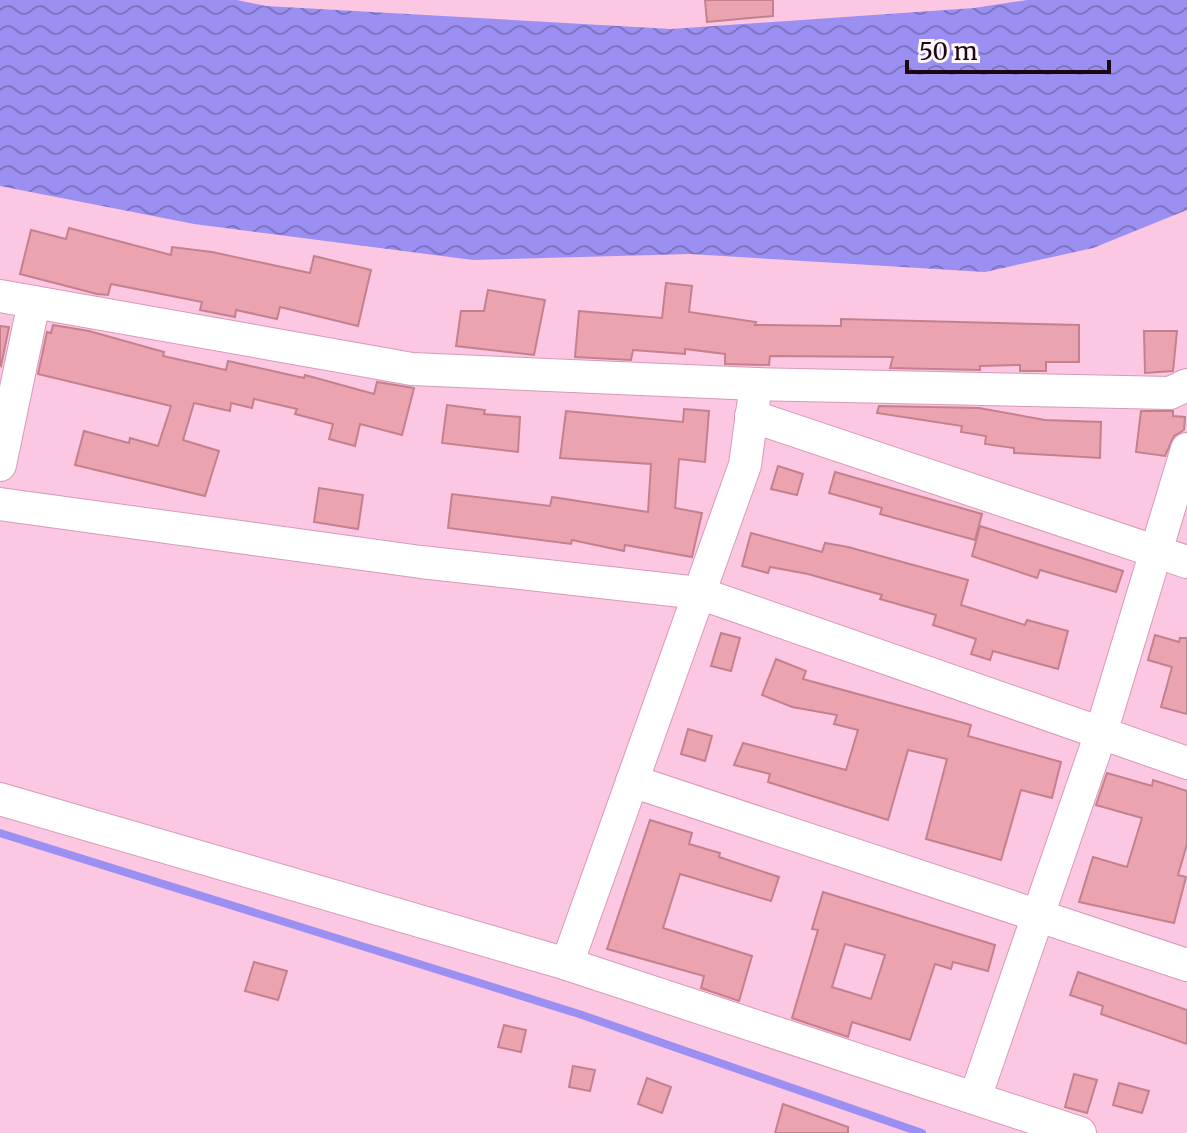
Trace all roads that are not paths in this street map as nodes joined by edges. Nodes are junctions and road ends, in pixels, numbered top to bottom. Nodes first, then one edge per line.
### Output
1 (0, 296) edge
2 (34, 302) junction
3 (756, 384) junction
4 (1187, 385) edge
5 (751, 416) junction
6 (1187, 449) edge
7 (0, 465) edge
8 (0, 504) edge
9 (1157, 551) junction
10 (1187, 562) edge
11 (699, 593) junction
12 (1101, 733) junction
13 (1187, 763) edge
14 (632, 781) junction
15 (0, 799) edge
16 (1039, 916) junction
17 (567, 964) junction
18 (1187, 965) edge
19 (975, 1098) junction
20 (1080, 1133) edge

1 - 2 street
2 - 3 street
2 - 7 street
3 - 4 street
3 - 5 street
5 - 9 street
5 - 11 street
6 - 9 street
8 - 11 street
9 - 10 street
9 - 12 street
11 - 12 street
11 - 14 street
12 - 13 street
12 - 16 street
14 - 16 street
14 - 17 street
15 - 17 street
16 - 18 street
16 - 19 street
17 - 19 street
19 - 20 street

